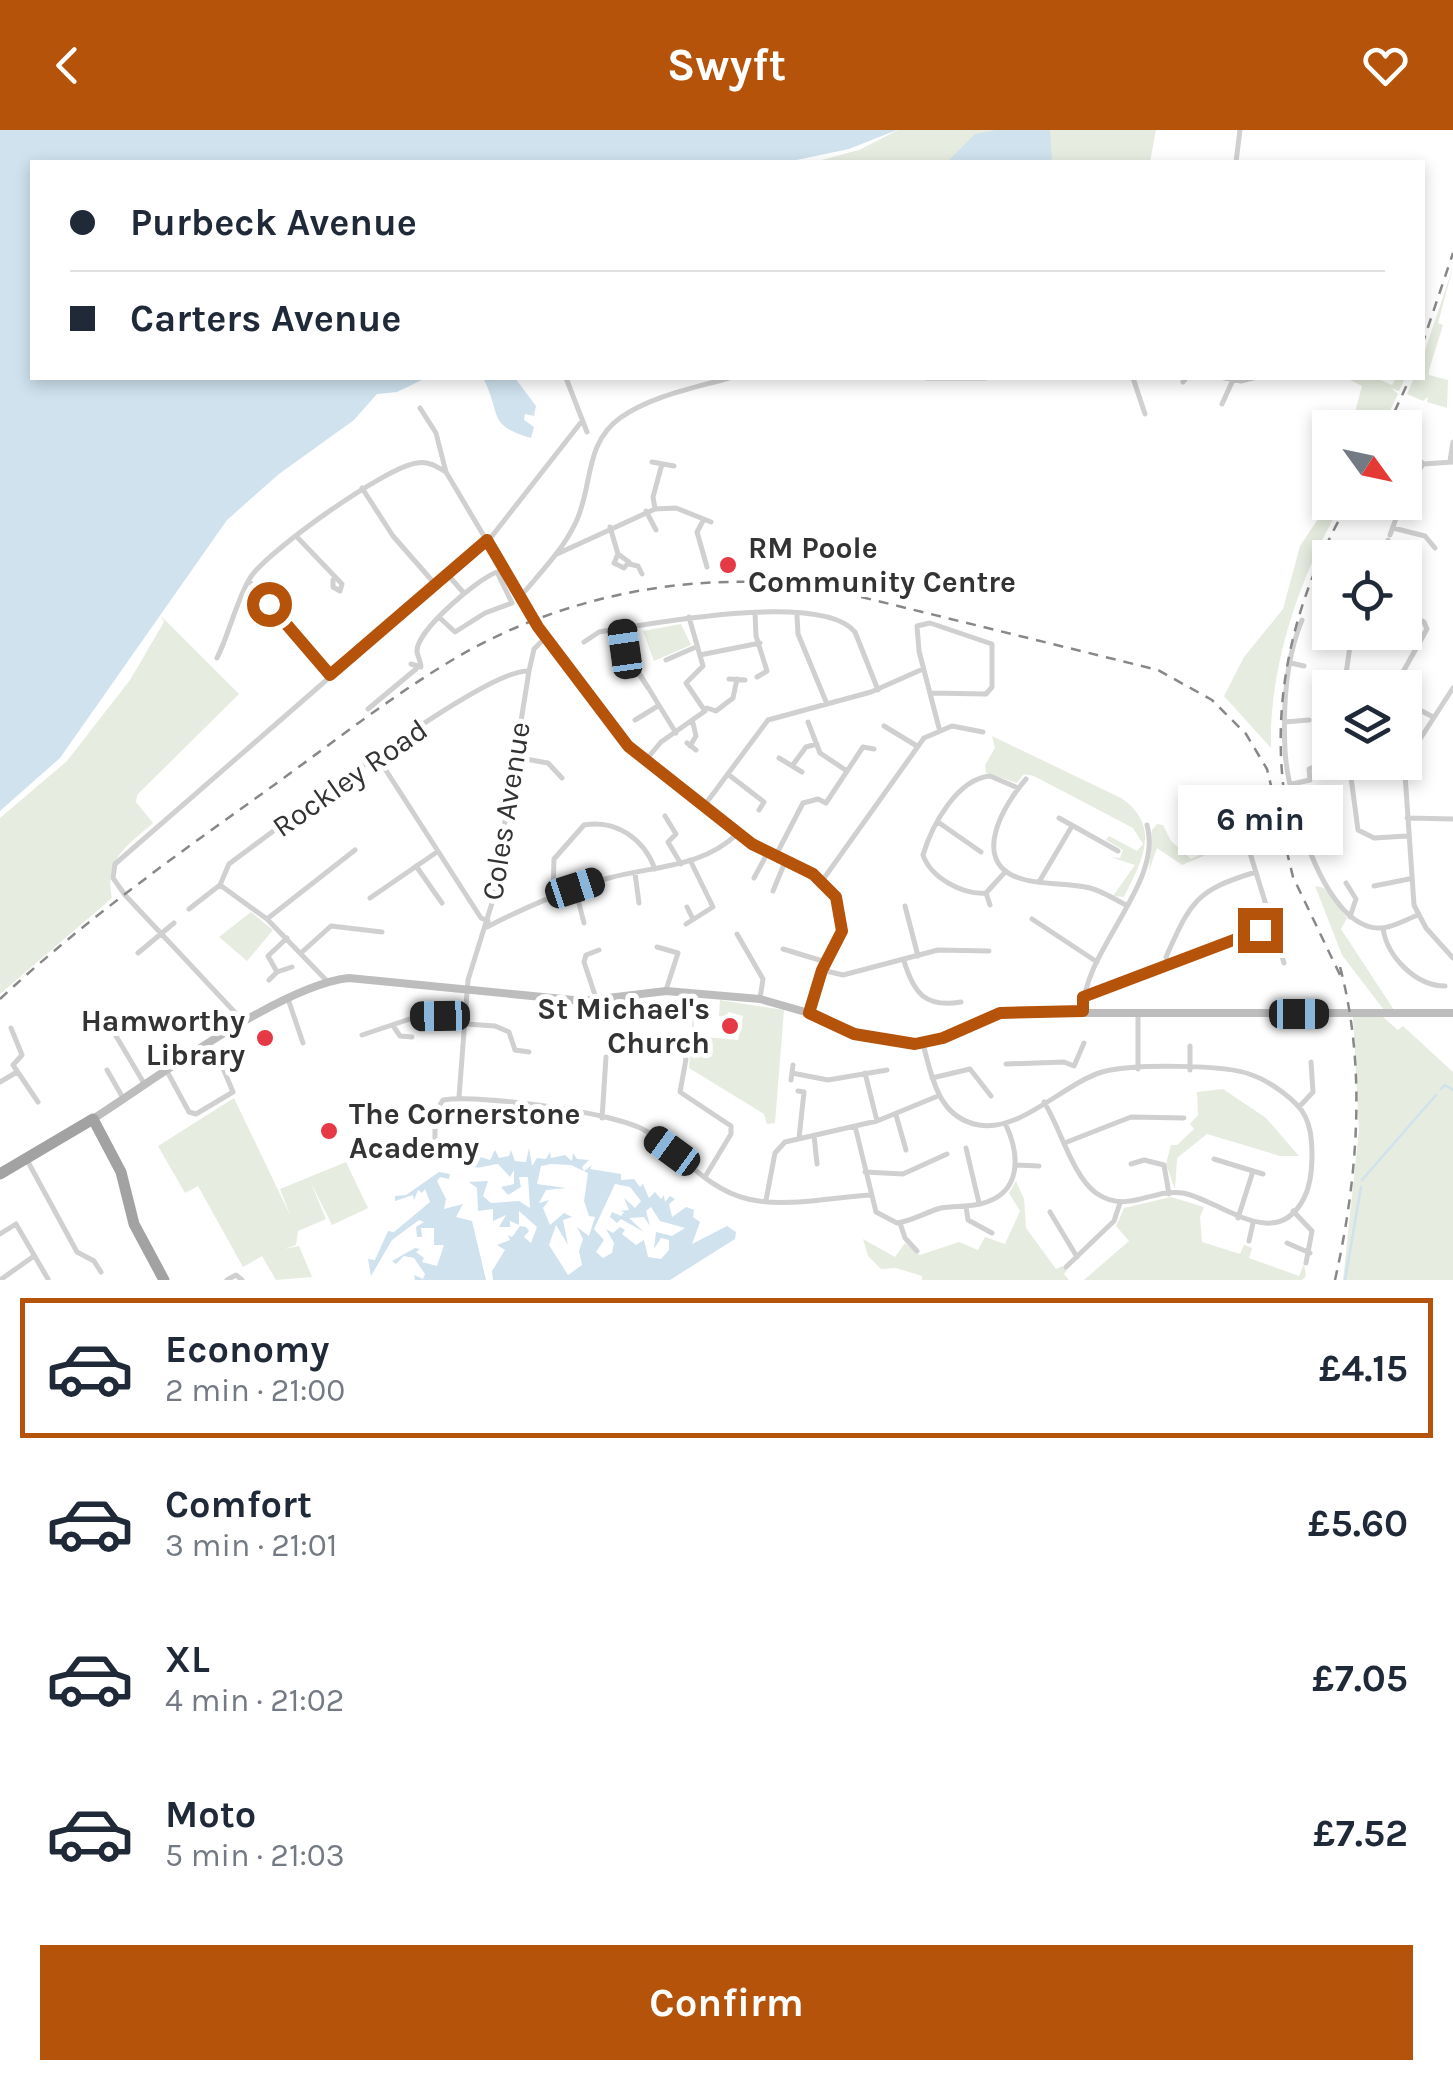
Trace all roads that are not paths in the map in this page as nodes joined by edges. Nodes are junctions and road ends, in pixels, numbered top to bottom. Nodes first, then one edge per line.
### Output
1 (1240, 130) edge
2 (1236, 160) edge
3 (567, 380) edge
4 (723, 380) edge
5 (1134, 380) edge
6 (1227, 380) edge
7 (1222, 404) dead end
8 (420, 408) dead end
9 (1144, 414) dead end
10 (582, 421) junction
11 (587, 432) dead end
12 (1453, 442) edge
13 (1452, 461) edge
14 (652, 462) dead end
15 (662, 464) junction
16 (1422, 464) edge
17 (674, 466) dead end
18 (446, 472) junction
19 (362, 488) junction
20 (654, 509) junction
21 (646, 511) junction
22 (1395, 520) edge
23 (610, 527) junction
24 (656, 530) dead end
25 (570, 533) junction
26 (1390, 534) junction
27 (297, 537) junction
28 (487, 540) junction
29 (1388, 540) edge
30 (578, 541) junction
31 (1434, 548) dead end
32 (618, 554) junction
33 (554, 556) junction
34 (629, 564) junction
35 (707, 567) dead end
36 (447, 574) junction
37 (642, 574) dead end
38 (333, 580) dead end
39 (249, 581) junction
40 (435, 584) junction
41 (463, 592) junction
42 (520, 596) junction
43 (715, 605) dead end
44 (755, 611) junction
45 (717, 613) junction
46 (797, 616) junction
47 (440, 618) junction
48 (690, 618) junction
49 (1302, 620) dead end
50 (622, 628) junction
51 (545, 638) junction
52 (584, 642) dead end
53 (760, 643) junction
54 (696, 647) junction
55 (700, 655) junction
56 (216, 658) dead end
57 (666, 660) dead end
58 (1290, 663) junction
59 (1304, 666) dead end
60 (923, 668) junction
61 (529, 672) junction
62 (330, 675) junction
63 (757, 677) dead end
64 (728, 678) dead end
65 (737, 679) junction
66 (745, 680) dead end
67 (1453, 688) edge
68 (878, 690) junction
69 (930, 693) junction
70 (827, 704) junction
71 (658, 706) junction
72 (706, 708) junction
73 (368, 709) dead end
74 (1422, 712) edge
75 (1433, 718) junction
76 (639, 720) dead end
77 (1309, 720) dead end
78 (808, 722) dead end
79 (1285, 722) junction
80 (693, 723) junction
81 (901, 724) dead end
82 (884, 726) dead end
83 (939, 728) junction
84 (894, 731) junction
85 (982, 732) dead end
86 (676, 733) junction
87 (817, 744) junction
88 (691, 746) dead end
89 (918, 746) junction
90 (874, 750) dead end
91 (514, 757) junction
92 (378, 758) junction
93 (778, 758) dead end
94 (645, 761) junction
95 (792, 766) junction
96 (1312, 768) edge
97 (847, 771) junction
98 (802, 772) dead end
99 (729, 774) junction
100 (562, 778) dead end
101 (1026, 779) dead end
102 (1351, 780) edge
103 (1292, 784) junction
104 (1018, 788) junction
105 (704, 806) junction
106 (759, 810) dead end
107 (665, 816) dead end
108 (1059, 818) dead end
109 (1406, 818) junction
110 (1453, 819) edge
111 (938, 822) junction
112 (1147, 825) dead end
113 (1072, 826) junction
114 (738, 833) junction
115 (1407, 836) junction
116 (355, 850) dead end
117 (1118, 851) dead end
118 (437, 852) junction
119 (981, 852) dead end
120 (1250, 853) dead end
121 (768, 854) junction
122 (776, 857) junction
123 (690, 860) junction
124 (785, 862) junction
125 (681, 864) junction
126 (416, 866) junction
127 (655, 868) junction
128 (1006, 872) junction
129 (1256, 872) junction
130 (635, 873) junction
131 (754, 878) dead end
132 (1409, 879) junction
133 (822, 882) junction
134 (1040, 882) junction
135 (1346, 883) dead end
136 (220, 885) junction
137 (1374, 886) dead end
138 (575, 888) junction
139 (772, 890) dead end
140 (986, 893) junction
141 (553, 895) junction
142 (370, 898) dead end
143 (442, 902) dead end
144 (639, 903) dead end
145 (990, 905) dead end
146 (1126, 905) junction
147 (687, 906) dead end
148 (904, 906) dead end
149 (189, 908) dead end
150 (1418, 915) junction
151 (585, 917) dead end
152 (1350, 917) junction
153 (1032, 918) dead end
154 (268, 919) junction
155 (174, 924) dead end
156 (488, 924) junction
157 (1273, 924) junction
158 (1383, 928) junction
159 (382, 932) dead end
160 (160, 934) junction
161 (737, 934) dead end
162 (286, 938) junction
163 (658, 947) dead end
164 (783, 949) dead end
165 (599, 950) dead end
166 (989, 951) dead end
167 (302, 952) junction
168 (138, 953) dead end
169 (918, 956) junction
170 (1453, 958) edge
171 (826, 962) junction
172 (904, 962) junction
173 (1097, 962) junction
174 (1284, 963) dead end
175 (1170, 966) junction
176 (292, 967) dead end
177 (822, 970) junction
178 (277, 972) junction
179 (1414, 974) junction
180 (269, 980) dead end
181 (326, 981) junction
182 (1407, 984) dead end
183 (1445, 986) dead end
184 (468, 987) junction
185 (666, 992) junction
186 (1083, 997) junction
187 (288, 998) junction
188 (596, 998) junction
189 (760, 999) junction
190 (957, 1000) dead end
191 (1083, 1011) junction
192 (1138, 1012) junction
193 (809, 1013) junction
194 (1453, 1013) edge
195 (466, 1021) junction
196 (244, 1022) junction
197 (394, 1027) junction
198 (11, 1028) dead end
199 (362, 1034) dead end
200 (116, 1036) dead end
201 (412, 1036) dead end
202 (300, 1039) dead end
203 (129, 1040) dead end
204 (1084, 1043) dead end
205 (121, 1044) junction
206 (636, 1044) dead end
207 (924, 1044) junction
208 (1190, 1046) dead end
209 (528, 1052) dead end
210 (217, 1054) dead end
211 (606, 1057) dead end
212 (1311, 1062) dead end
213 (1006, 1064) dead end
214 (1074, 1066) junction
215 (106, 1070) dead end
216 (887, 1070) dead end
217 (1138, 1070) junction
218 (1190, 1070) junction
219 (16, 1072) junction
220 (168, 1072) junction
221 (792, 1073) dead end
222 (866, 1074) junction
223 (932, 1078) junction
224 (1083, 1080) junction
225 (0, 1082) edge
226 (146, 1087) junction
227 (798, 1092) dead end
228 (987, 1094) dead end
229 (938, 1096) junction
230 (459, 1098) junction
231 (124, 1100) junction
232 (38, 1102) dead end
233 (1044, 1102) junction
234 (1299, 1107) junction
235 (106, 1111) junction
236 (896, 1115) junction
237 (602, 1118) junction
238 (1184, 1118) dead end
239 (93, 1119) junction
240 (877, 1121) junction
241 (1005, 1123) junction
242 (855, 1126) junction
243 (814, 1135) junction
244 (799, 1138) junction
245 (1067, 1142) junction
246 (106, 1143) junction
247 (434, 1147) dead end
248 (966, 1148) dead end
249 (906, 1150) dead end
250 (947, 1154) dead end
251 (26, 1158) junction
252 (1214, 1159) dead end
253 (817, 1164) dead end
254 (1017, 1164) junction
255 (1130, 1164) dead end
256 (1038, 1166) dead end
257 (1254, 1171) junction
258 (865, 1172) junction
259 (0, 1174) edge
260 (1263, 1174) dead end
261 (705, 1177) junction
262 (1169, 1194) junction
263 (870, 1195) junction
264 (766, 1200) junction
265 (1120, 1203) junction
266 (979, 1204) junction
267 (966, 1206) junction
268 (1294, 1211) junction
269 (1050, 1212) dead end
270 (1238, 1218) junction
271 (900, 1223) junction
272 (1253, 1223) junction
273 (992, 1233) dead end
274 (0, 1234) edge
275 (1248, 1241) dead end
276 (1287, 1243) dead end
277 (917, 1251) dead end
278 (1310, 1252) junction
279 (34, 1256) junction
280 (1076, 1257) junction
281 (1306, 1264) dead end
282 (1066, 1267) dead end
283 (101, 1272) dead end
284 (48, 1278) edge
285 (0, 1280) edge
286 (164, 1280) edge
287 (227, 1280) edge
288 (242, 1280) edge

1 - 2 street
3 - 10 street
4 - 25 street
5 - 9 street
6 - 7 street
8 - 18 street
10 - 11 street
10 - 28 street
12 - 13 street
13 - 16 street
14 - 15 street
15 - 17 street
15 - 20 street
18 - 19 street
18 - 28 street
19 - 27 street
19 - 40 street
20 - 21 street
20 - 35 street
21 - 23 street
21 - 24 street
22 - 26 street
23 - 30 street
23 - 32 street
25 - 30 street
25 - 33 street
26 - 29 street
26 - 31 street
27 - 38 street
27 - 39 street
28 - 36 street
28 - 42 street
30 - 33 street
32 - 34 street
32 - 34 street
33 - 42 street
34 - 37 street
36 - 40 street
36 - 41 street
39 - 56 street
39 - 62 street
40 - 62 street
41 - 47 street
41 - 47 street
42 - 51 street
43 - 45 street
44 - 45 street
44 - 46 street
44 - 53 street
45 - 48 street
46 - 68 street
46 - 70 street
47 - 73 street
48 - 50 street
48 - 54 street
49 - 58 street
50 - 52 street
50 - 71 street
51 - 61 street, Coles Avenue
51 - 94 street
53 - 55 street
53 - 63 street
54 - 55 street
54 - 57 street
55 - 72 street
58 - 59 street
58 - 79 street
60 - 68 street
60 - 69 street
60 - 69 street
61 - 91 street, Coles Avenue
61 - 92 street, Rockley Road
62 - 160 street
64 - 65 street
65 - 66 street
65 - 72 street
67 - 75 street
68 - 70 street
69 - 83 street
70 - 99 street
71 - 76 street
71 - 86 street
72 - 80 street
74 - 75 street
75 - 109 street
77 - 79 street
78 - 87 street
79 - 103 street
80 - 86 street
80 - 88 street
81 - 84 street
82 - 84 street
83 - 85 street
83 - 89 street
84 - 89 street
86 - 94 street
87 - 95 street
87 - 97 street
89 - 133 street
90 - 97 street
91 - 100 street
91 - 156 street, Coles Avenue
92 - 118 street
92 - 136 street, Rockley Road
93 - 95 street
94 - 105 street
95 - 98 street
96 - 103 street
97 - 122 street
99 - 105 street
99 - 106 street
101 - 104 street
102 - 115 street
103 - 152 street
104 - 111 street
104 - 128 street
105 - 114 street
107 - 125 street
108 - 113 street
109 - 110 street
109 - 115 street
111 - 119 street
111 - 140 street
112 - 146 street
113 - 117 street
113 - 134 street
114 - 121 street
114 - 123 street
115 - 132 street
116 - 154 street
118 - 126 street
118 - 156 street
120 - 129 street
121 - 122 street
121 - 131 street
122 - 124 street
123 - 125 street
123 - 147 street
124 - 133 street
124 - 139 street
125 - 127 street
126 - 142 street
126 - 143 street
127 - 130 street
127 - 141 street
128 - 134 street
128 - 140 street
129 - 157 street
129 - 175 street
130 - 138 street
130 - 144 street
132 - 137 street
132 - 150 street
133 - 171 street
134 - 146 street
135 - 152 street
136 - 149 street, Rockley Road
136 - 154 street
138 - 141 street
138 - 151 street
140 - 145 street
141 - 156 street
146 - 173 street
148 - 169 street
150 - 158 street
150 - 170 street
152 - 158 street
153 - 173 street
154 - 162 street
155 - 160 street
156 - 184 street, Coles Avenue
157 - 174 street
157 - 175 street
158 - 179 street
159 - 167 street
160 - 168 street
160 - 196 street
161 - 189 street
162 - 167 street
162 - 178 street
163 - 185 street
164 - 171 street
165 - 188 street
166 - 169 street
167 - 181 street
169 - 172 street
171 - 177 street
172 - 177 street
172 - 190 street
173 - 186 street
175 - 186 street
176 - 178 street
177 - 193 street
178 - 180 street
179 - 182 street
179 - 183 street
181 - 184 main road
181 - 187 main road
184 - 188 main road
184 - 195 street, Coles Avenue
185 - 188 main road
185 - 189 main road
186 - 191 street
187 - 196 main road
187 - 202 street
189 - 193 main road
191 - 192 main road
191 - 207 main road
192 - 194 main road
192 - 217 street
193 - 207 main road
195 - 197 street
195 - 209 street
195 - 230 street, Coles Avenue
196 - 220 main road
197 - 199 street
197 - 201 street
198 - 219 street
200 - 205 street
203 - 205 street
204 - 214 street
205 - 226 street
206 - 261 street
207 - 223 street
208 - 218 street
210 - 220 street
211 - 237 street
212 - 234 street
213 - 214 street
214 - 224 street
215 - 231 street
216 - 222 street
217 - 218 street
217 - 224 street
218 - 234 street
219 - 225 street
219 - 232 street
220 - 226 main road
221 - 222 street
222 - 240 street
223 - 228 street
223 - 229 street
224 - 233 street
226 - 231 main road
227 - 244 street
229 - 236 street
229 - 241 street
230 - 237 street
230 - 247 street
231 - 235 main road
233 - 241 street
233 - 245 street
234 - 268 street
235 - 239 main road
235 - 246 main road
236 - 240 street
236 - 249 street
237 - 261 street
238 - 245 street
239 - 246 highway
239 - 251 highway
240 - 242 street
241 - 254 street
242 - 243 street
242 - 258 street
243 - 244 street
243 - 253 street
244 - 264 street
245 - 265 street
246 - 286 highway
248 - 266 street
250 - 258 street
251 - 259 highway
251 - 283 street
252 - 257 street
254 - 256 street
254 - 266 street
255 - 262 street
257 - 260 street
257 - 270 street
258 - 263 street
261 - 264 street
262 - 265 street
262 - 270 street
263 - 264 street
263 - 271 street
265 - 280 street
266 - 267 street
267 - 271 street
267 - 273 street
268 - 272 street
268 - 278 street
269 - 280 street
270 - 272 street
271 - 277 street
272 - 275 street
274 - 279 street
276 - 278 street
278 - 281 street
279 - 284 street
279 - 285 street
280 - 282 street
287 - 288 street

